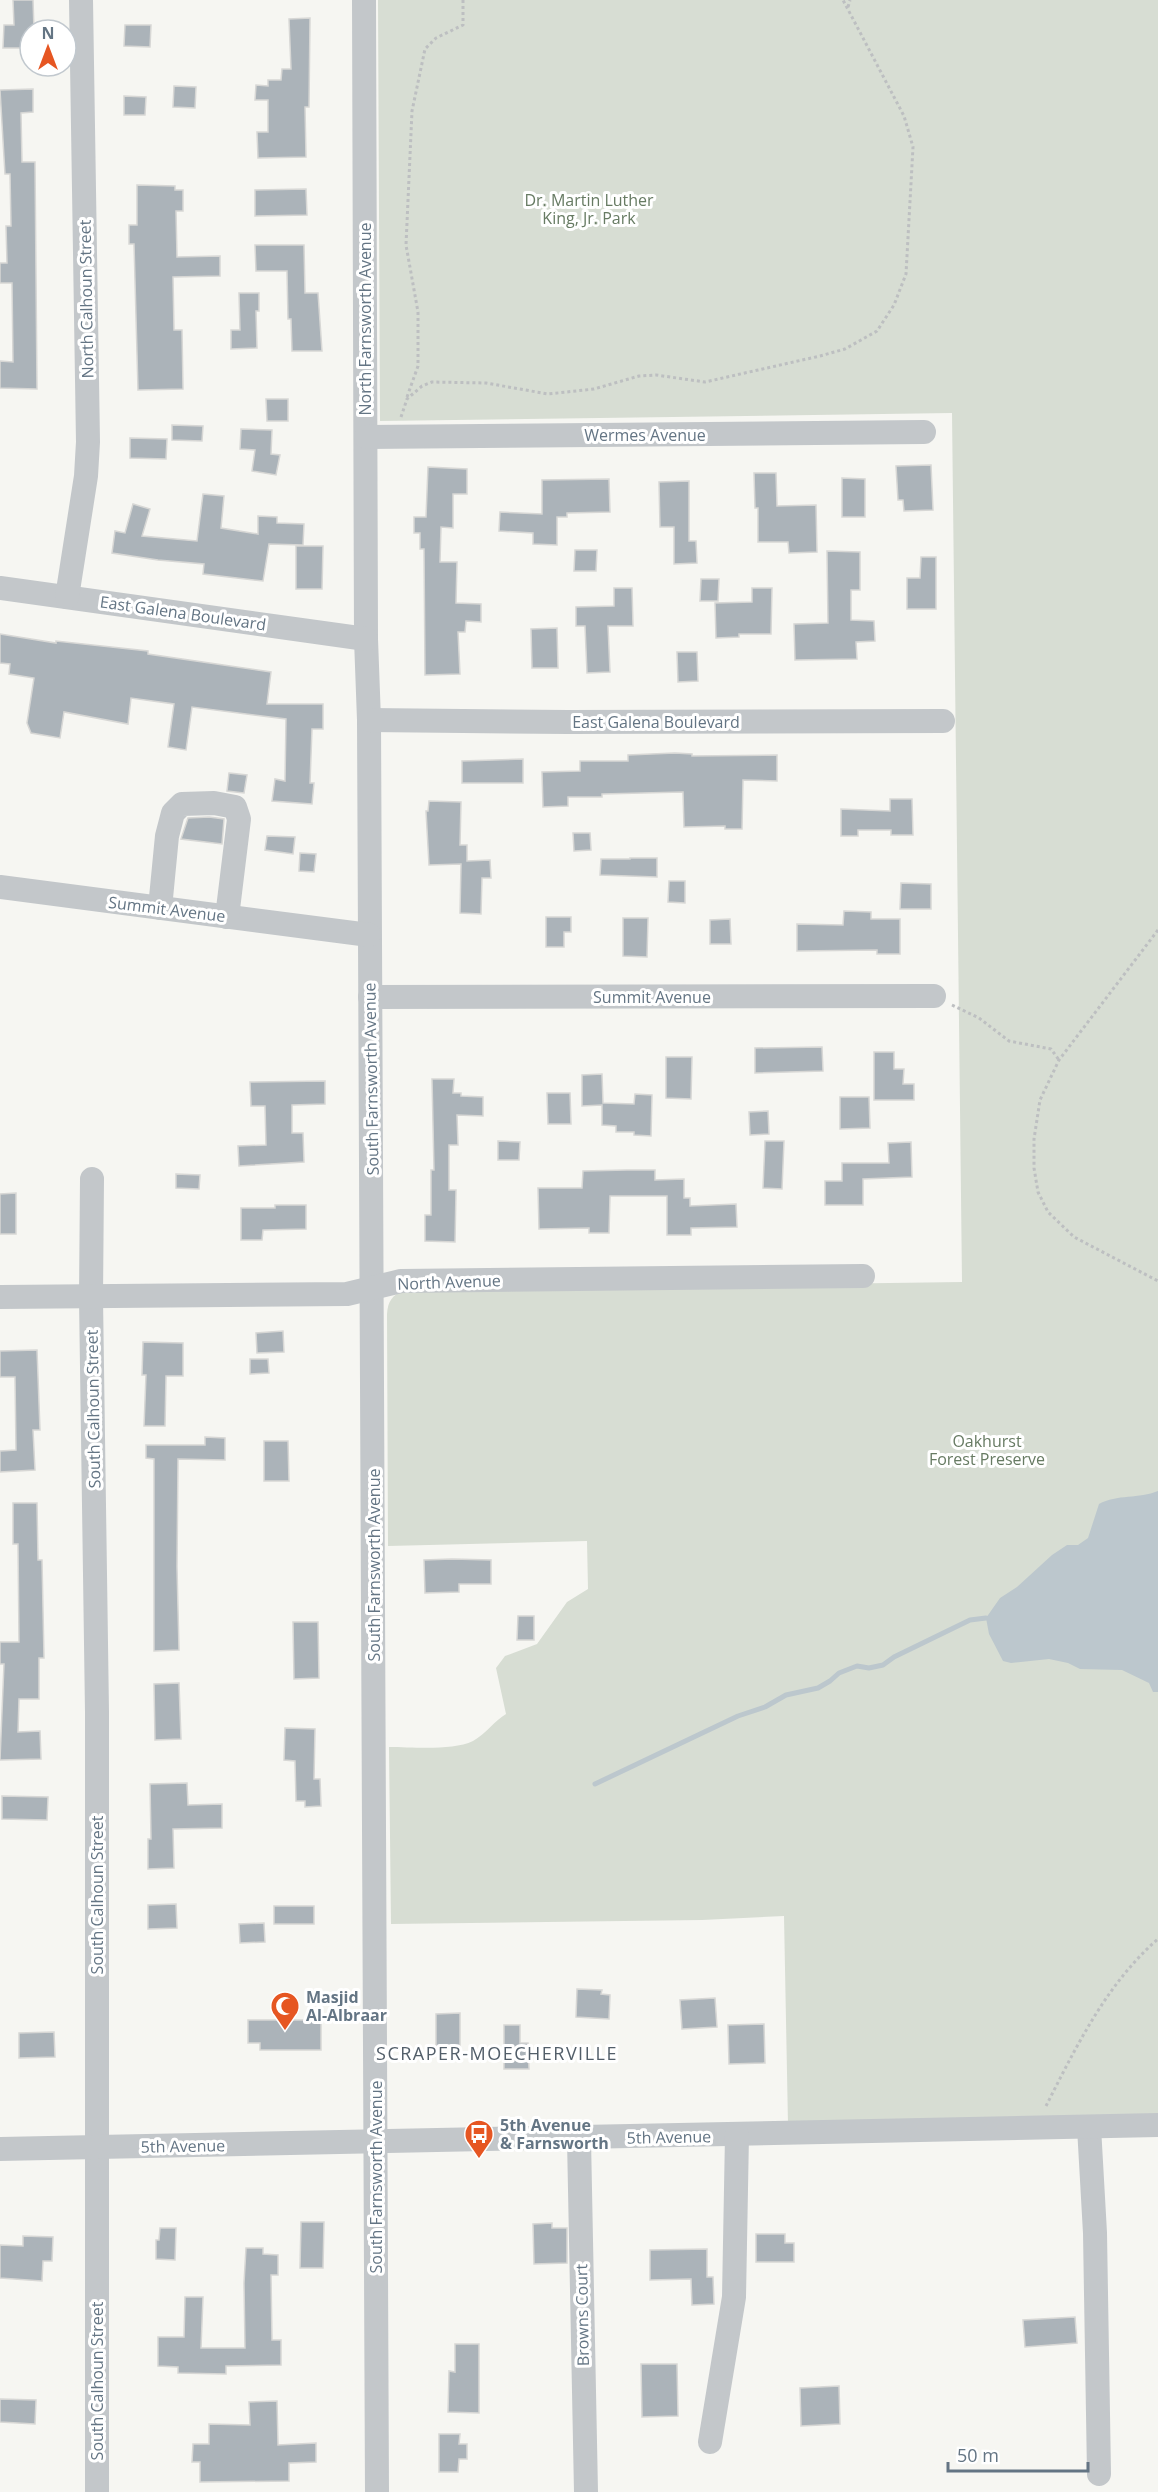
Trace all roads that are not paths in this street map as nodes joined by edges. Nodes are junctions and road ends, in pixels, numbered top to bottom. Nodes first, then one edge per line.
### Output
1 (81, 0) edge
2 (364, 0) edge
3 (924, 432) dead end
4 (366, 437) junction
5 (0, 588) edge
6 (67, 597) junction
7 (366, 639) junction
8 (369, 720) junction
9 (943, 721) dead end
10 (0, 887) edge
11 (160, 908) junction
12 (227, 917) junction
13 (369, 935) junction
14 (934, 996) road end
15 (369, 997) junction
16 (92, 1179) dead end
17 (863, 1276) dead end
18 (373, 1288) junction
19 (0, 1297) edge
20 (91, 1298) junction
21 (1158, 2125) edge
22 (1089, 2127) junction
23 (737, 2135) junction
24 (579, 2139) junction
25 (376, 2141) junction
26 (96, 2147) junction
27 (0, 2149) edge
28 (710, 2442) dead end
29 (1099, 2474) dead end
30 (98, 2492) edge
31 (377, 2492) edge
32 (586, 2492) edge

1 - 6 street, North Calhoun Street
2 - 4 street, North Farnsworth Avenue
3 - 4 street, Wermes Avenue
4 - 7 street, North Farnsworth Avenue
5 - 6 street, East Galena Boulevard
6 - 7 street, East Galena Boulevard
7 - 8 street, South Farnsworth Avenue
8 - 9 street, East Galena Boulevard
8 - 13 street, South Farnsworth Avenue
10 - 11 street, Summit Avenue
11 - 12 street, Summit Avenue
11 - 12 street
12 - 13 street, Summit Avenue
13 - 15 street, South Farnsworth Avenue
14 - 15 street, Summit Avenue
15 - 18 street, South Farnsworth Avenue
16 - 20 street, South Calhoun Street
17 - 18 street, North Avenue
18 - 20 street, North Avenue
18 - 25 street, South Farnsworth Avenue
19 - 20 street, North Avenue
20 - 26 street, South Calhoun Street
21 - 22 street, 5th Avenue
22 - 23 street, 5th Avenue
22 - 29 street
23 - 24 street, 5th Avenue
23 - 28 street
24 - 25 street, 5th Avenue
24 - 32 street, Browns Court
25 - 26 street, 5th Avenue
25 - 31 street, South Farnsworth Avenue
26 - 27 street, 5th Avenue
26 - 30 street, South Calhoun Street

